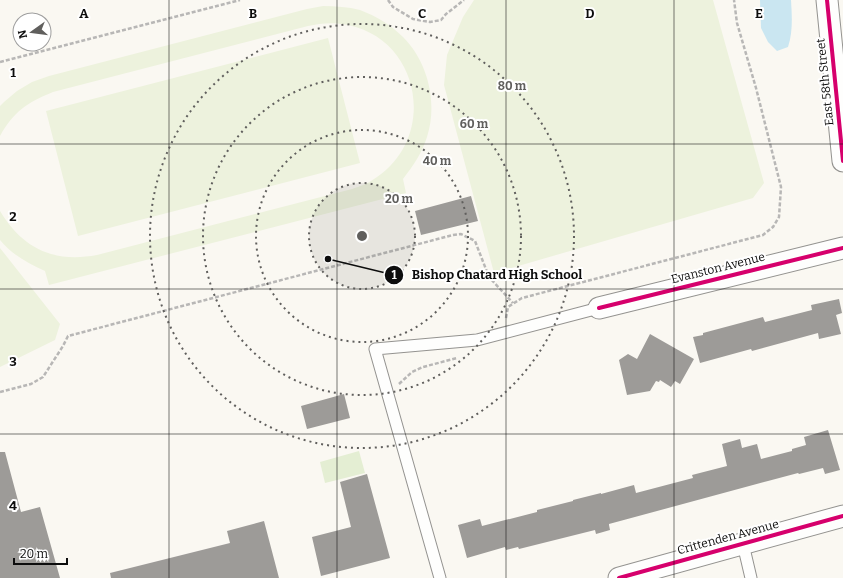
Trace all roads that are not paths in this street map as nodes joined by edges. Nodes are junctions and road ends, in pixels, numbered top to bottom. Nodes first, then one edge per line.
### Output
1 (827, 0) edge
2 (843, 161) edge
3 (843, 248) edge
4 (599, 308) joint
5 (843, 516) edge
6 (743, 544) junction
7 (440, 578) edge
8 (619, 578) edge
9 (751, 578) edge

1 - 2 street, East 58th Street
3 - 4 street, Evanston Avenue
4 - 7 lane
5 - 6 street, Crittenden Avenue
6 - 8 street, Crittenden Avenue
6 - 9 lane

